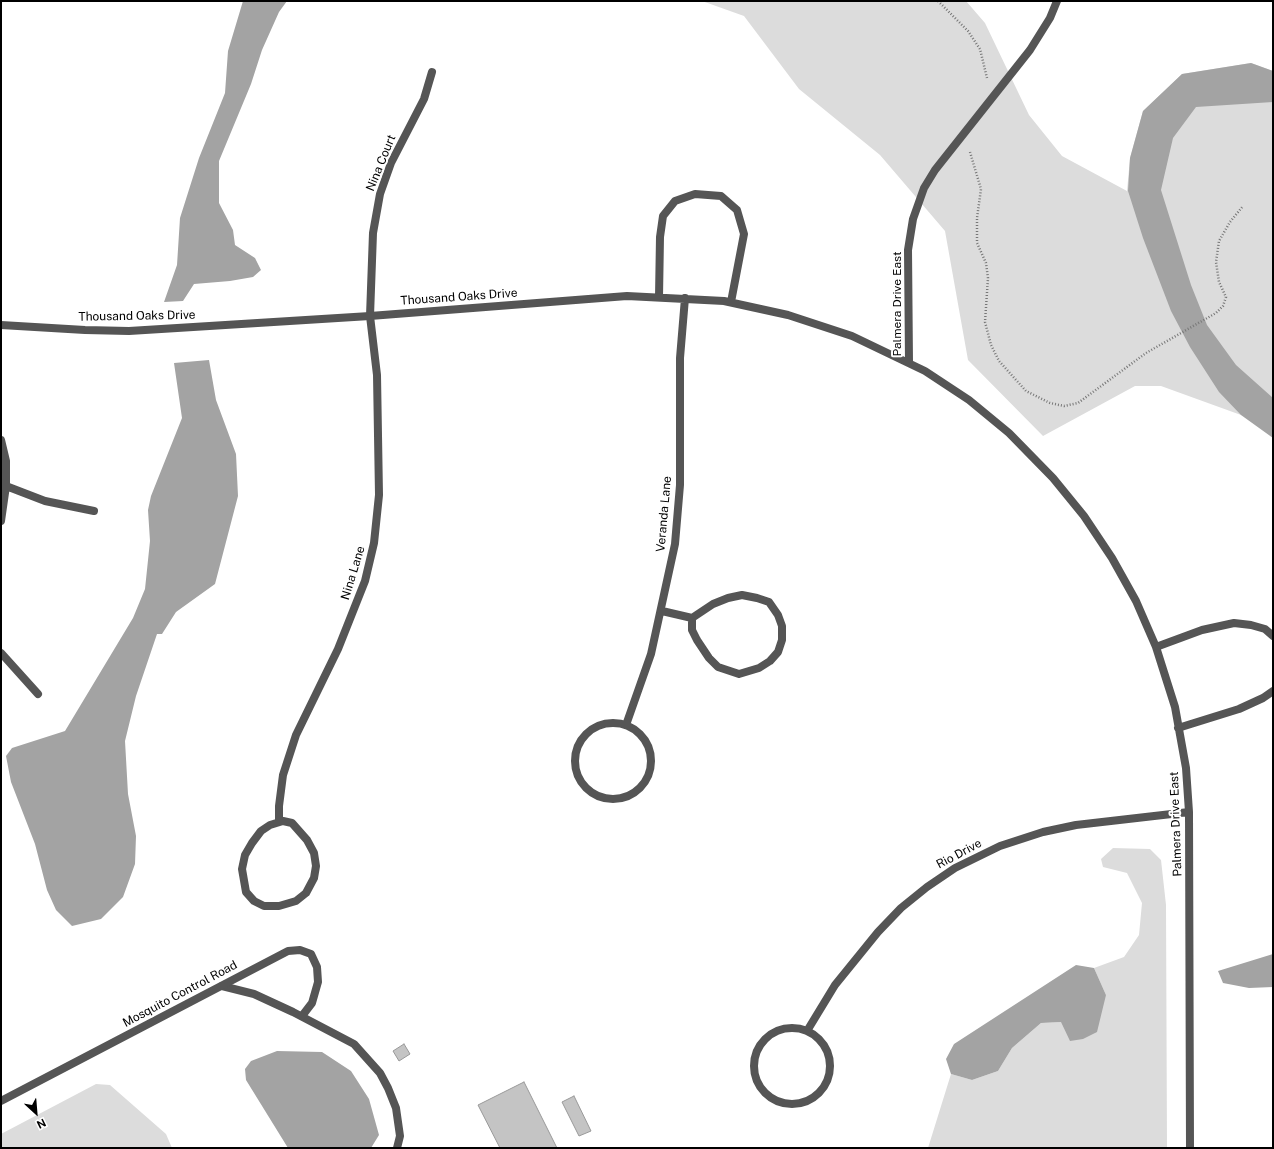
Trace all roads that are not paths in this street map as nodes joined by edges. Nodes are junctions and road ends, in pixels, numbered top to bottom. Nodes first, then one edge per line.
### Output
1 (1057, 1) edge
2 (432, 72) dead end
3 (659, 297) junction
4 (685, 298) junction
5 (731, 302) junction
6 (370, 316) junction
7 (1, 325) edge
8 (909, 362) junction
9 (1, 440) edge
10 (6, 486) junction
11 (94, 511) dead end
12 (1, 521) edge
13 (662, 611) junction
14 (692, 618) junction
15 (1273, 636) edge
16 (1156, 646) junction
17 (1, 653) edge
18 (1273, 691) edge
19 (38, 694) dead end
20 (626, 725) junction
21 (1178, 728) junction
22 (1189, 812) junction
23 (279, 822) junction
24 (222, 986) junction
25 (302, 1016) junction
26 (807, 1031) junction
27 (1, 1101) edge
28 (397, 1148) edge
29 (1190, 1148) edge

1 - 8 street, Palmera Drive East
2 - 6 street, Nina Court
3 - 4 street, Thousand Oaks Drive
3 - 5 street
3 - 6 street, Thousand Oaks Drive
4 - 5 street, Thousand Oaks Drive
4 - 13 street, Veranda Lane
5 - 8 street, Thousand Oaks Drive
6 - 7 street, Thousand Oaks Drive
6 - 23 street, Nina Lane
8 - 16 street, Palmera Drive East
9 - 10 street
10 - 11 street
10 - 12 street
13 - 14 street
13 - 20 street, Veranda Lane
14 - 14 street
15 - 16 street
16 - 21 street, Palmera Drive East
17 - 19 street
18 - 21 street
20 - 20 street
21 - 22 street, Palmera Drive East
22 - 26 street, Rio Drive
22 - 29 street, Palmera Drive East
23 - 23 street
24 - 25 street
24 - 25 street, Mosquito Control Road
24 - 27 street, Mosquito Control Road
25 - 28 street
26 - 26 street

